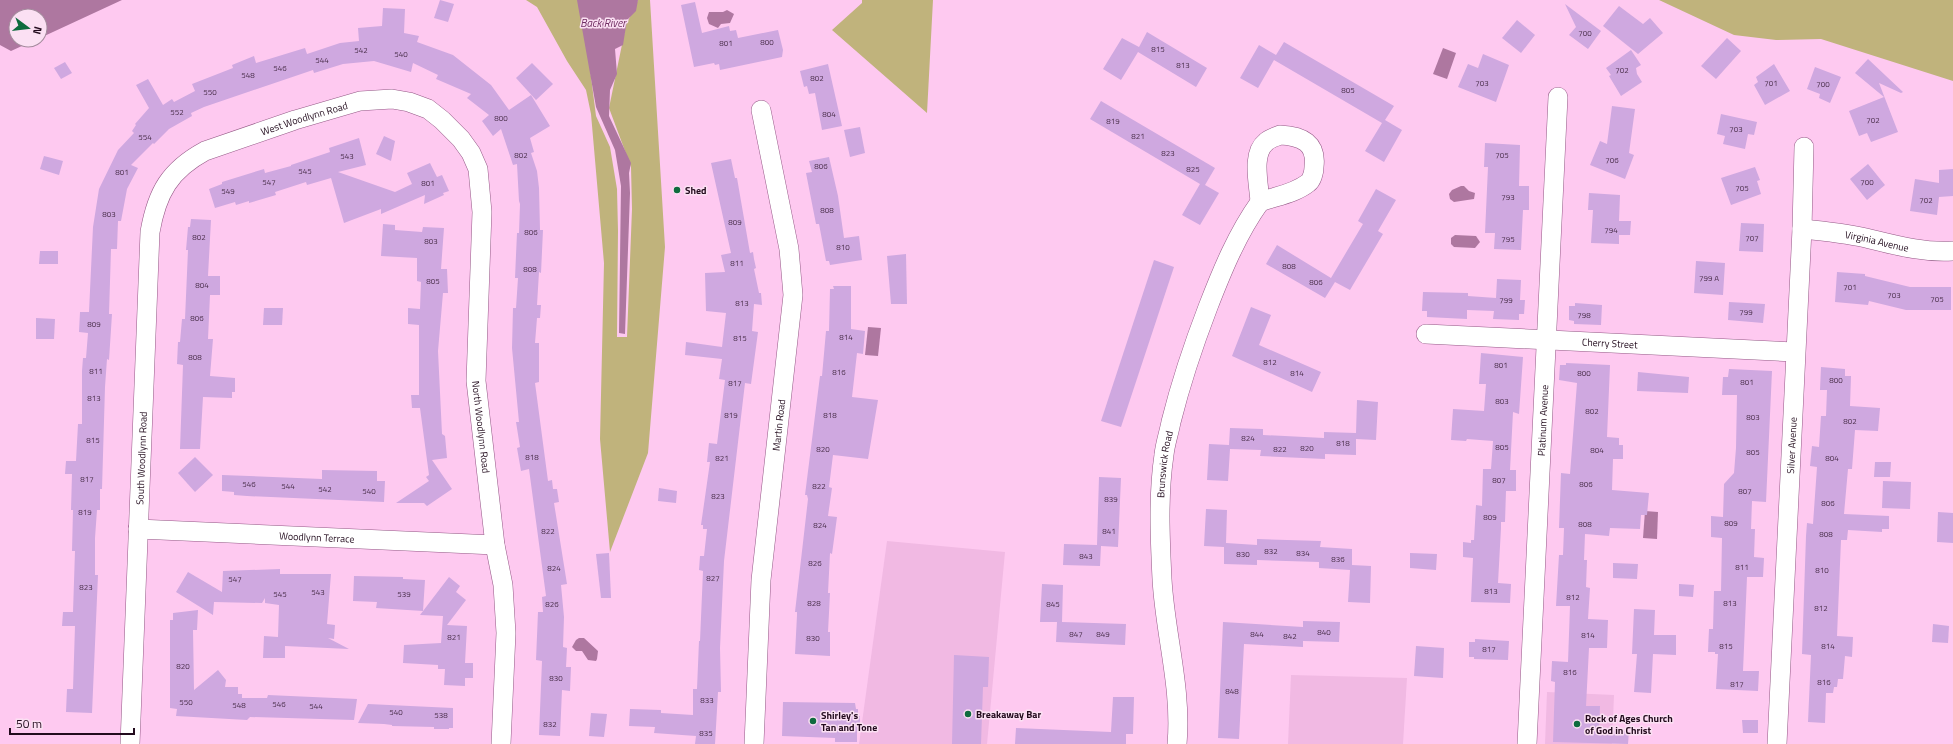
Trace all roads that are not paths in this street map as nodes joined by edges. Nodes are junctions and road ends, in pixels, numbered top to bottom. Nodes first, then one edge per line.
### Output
1 (1558, 97) dead end
2 (760, 110) dead end
3 (442, 120) joint
4 (1804, 147) dead end
5 (171, 176) joint
6 (1260, 202) dead end
7 (1802, 229) junction
8 (1953, 252) edge
9 (1426, 334) dead end
10 (1545, 340) junction
11 (1795, 352) junction
12 (138, 529) junction
13 (496, 545) junction
14 (130, 744) edge
15 (501, 744) edge
16 (754, 744) edge
17 (1178, 744) edge
18 (1527, 744) edge
19 (1777, 744) edge

1 - 10 street, Platinum Avenue
2 - 16 street, Martin Road
3 - 5 street, West Woodlynn Road
3 - 13 street, North Woodlynn Road
4 - 7 street, Silver Avenue
5 - 12 street, South Woodlynn Road
6 - 17 street, Brunswick Road
7 - 8 street, Virginia Avenue
7 - 11 street, Silver Avenue
9 - 10 street, Cherry Street
10 - 11 street, Cherry Street
10 - 18 street, Platinum Avenue
11 - 19 street, Silver Avenue
12 - 13 street, Woodlynn Terrace
12 - 14 street, South Woodlynn Road
13 - 15 street, North Woodlynn Road

